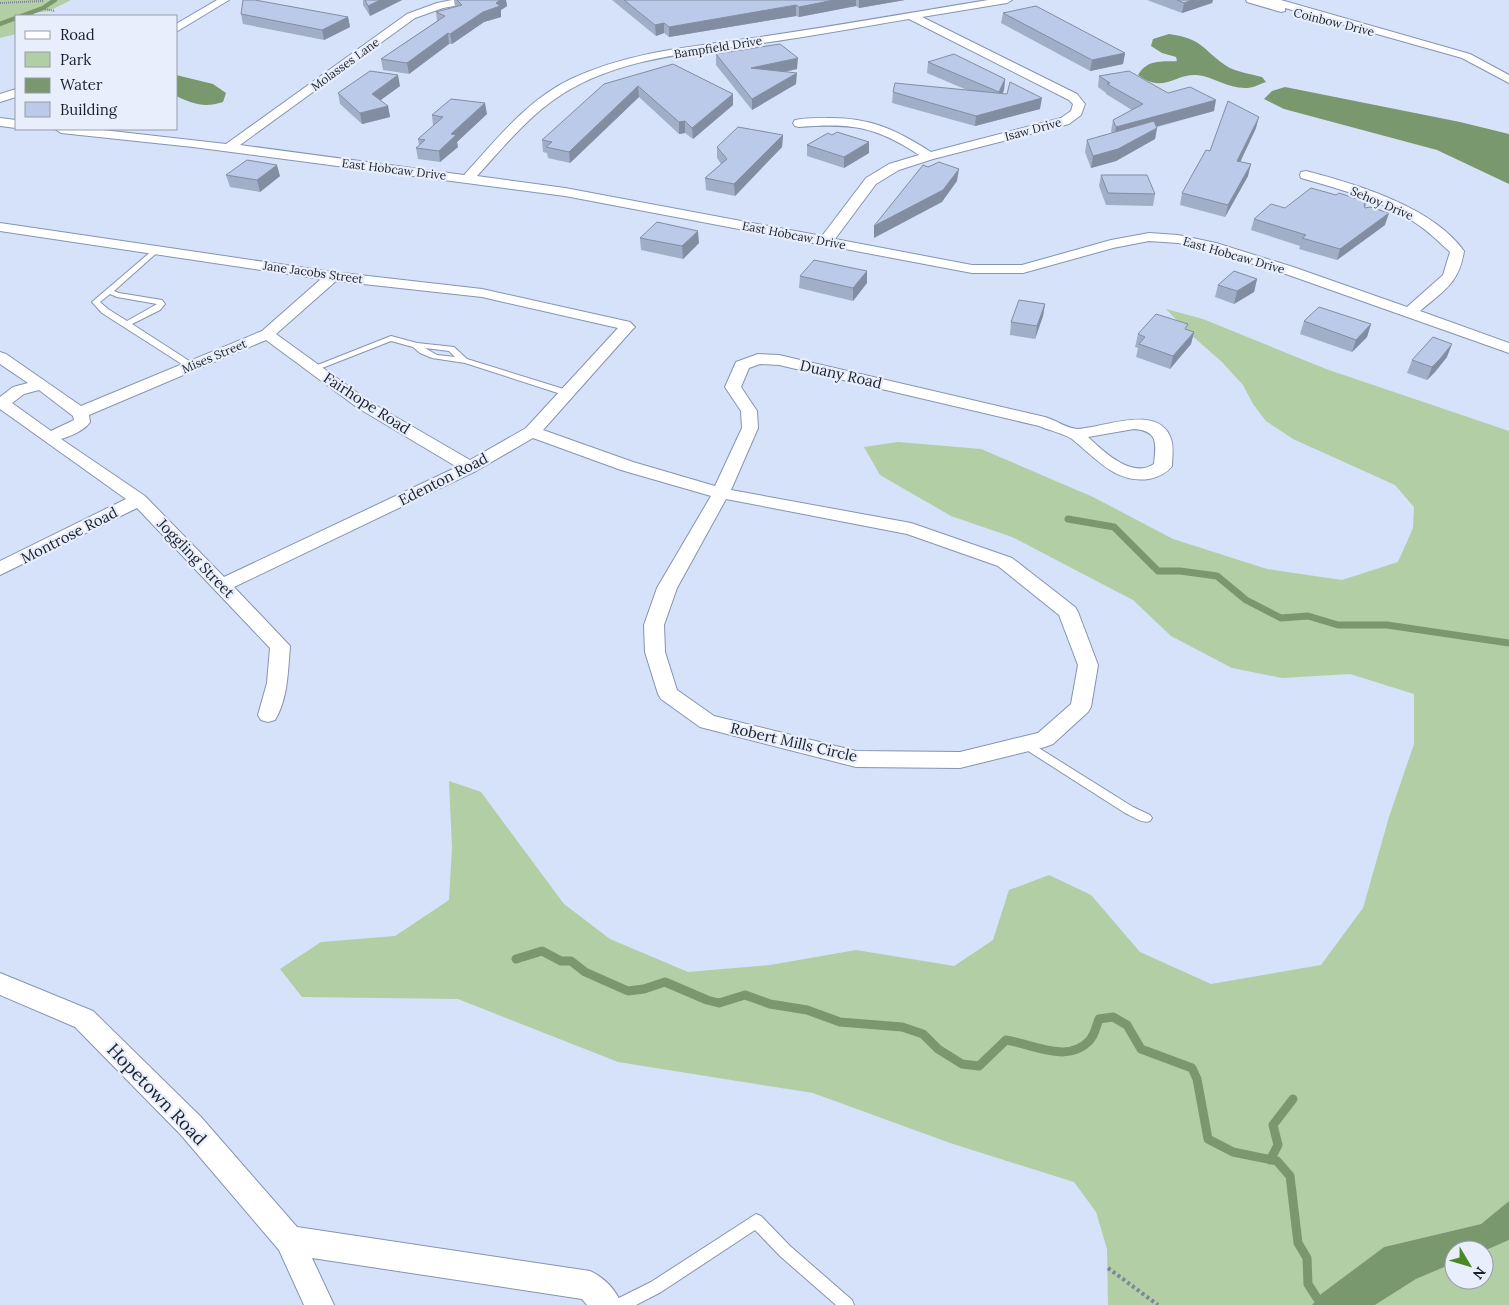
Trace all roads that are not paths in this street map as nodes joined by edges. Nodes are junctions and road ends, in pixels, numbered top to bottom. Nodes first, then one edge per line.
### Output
1 (224, 0) edge
2 (471, 0) edge
3 (1007, 0) edge
4 (1251, 0) edge
5 (1270, 0) edge
6 (912, 16) junction
7 (178, 29) edge
8 (1388, 34) junction
9 (1509, 80) edge
10 (15, 93) edge
11 (0, 98) edge
12 (0, 122) edge
13 (799, 123) dead end
14 (15, 124) edge
15 (71, 130) edge
16 (228, 148) junction
17 (929, 156) junction
18 (1306, 175) dead end
19 (467, 179) junction
20 (7, 228) edge
21 (0, 238) edge
22 (826, 241) junction
23 (156, 250) junction
24 (333, 276) junction
25 (108, 291) junction
26 (1409, 313) junction
27 (127, 324) junction
28 (625, 325) joint
29 (267, 334) junction
30 (1509, 348) edge
31 (0, 357) edge
32 (191, 366) junction
33 (314, 368) junction
34 (42, 385) junction
35 (568, 394) junction
36 (1, 403) edge
37 (79, 413) junction
38 (532, 432) junction
39 (1076, 434) junction
40 (48, 436) junction
41 (470, 467) junction
42 (721, 493) junction
43 (139, 500) junction
44 (0, 569) edge
45 (223, 585) junction
46 (268, 715) dead end
47 (1026, 744) junction
48 (1146, 818) dead end
49 (0, 984) edge
50 (289, 1240) junction
51 (319, 1305) edge
52 (607, 1305) edge
53 (620, 1305) edge
54 (846, 1305) edge

1 - 7 street
2 - 16 street, Molasses Lane
3 - 6 street, Bampfield Drive
4 - 8 street, Coinbow Drive
5 - 8 street, Coinbow Drive
6 - 17 street, Isaw Drive
6 - 19 street, Bampfield Drive
8 - 9 street, Coinbow Drive
10 - 11 street
12 - 14 street
13 - 17 street
15 - 16 street, East Hobcaw Drive
16 - 19 street, East Hobcaw Drive
17 - 22 street, Isaw Drive
18 - 26 street, Sehoy Drive
19 - 22 street, East Hobcaw Drive
20 - 21 street
20 - 23 street, Jane Jacobs Street
22 - 26 street, East Hobcaw Drive
23 - 24 street, Jane Jacobs Street
23 - 25 lane
24 - 28 street, Jane Jacobs Street
24 - 29 street, Mises Street
25 - 27 lane
25 - 27 lane
26 - 30 street, East Hobcaw Drive
27 - 32 lane
28 - 35 street, Edenton Road
29 - 32 street, Mises Street
29 - 33 street, Fairhope Road
31 - 34 street
32 - 37 street, Mises Street
33 - 35 lane
33 - 41 street, Fairhope Road
34 - 36 street
34 - 37 street
35 - 38 street, Edenton Road
36 - 40 street, Joggling Street
37 - 40 street
38 - 41 street, Edenton Road
38 - 42 street, Robert Mills Circle
39 - 39 street, Duany Road
39 - 42 street, Duany Road
40 - 43 street, Joggling Street
41 - 45 street, Edenton Road
42 - 47 street, Robert Mills Circle
42 - 47 street, Robert Mills Circle
43 - 44 street, Montrose Road
43 - 45 street, Joggling Street
45 - 46 street, Joggling Street
47 - 48 lane
49 - 50 street, Hopetown Road
50 - 51 street, Hopetown Road
50 - 52 street
53 - 54 lane

